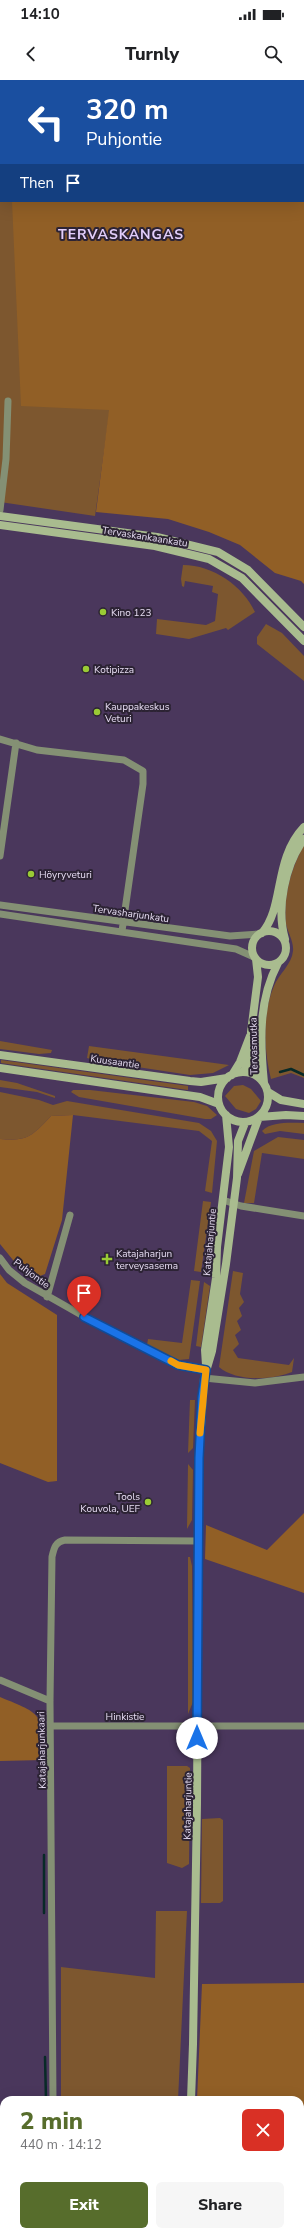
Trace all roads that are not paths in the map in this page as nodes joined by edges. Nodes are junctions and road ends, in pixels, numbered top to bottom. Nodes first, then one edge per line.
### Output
1 (8, 401) dead end
2 (0, 510) edge
3 (0, 516) edge
4 (0, 525) edge
5 (304, 626) edge
6 (304, 641) edge
7 (0, 739) edge
8 (16, 743) junction
9 (304, 828) edge
10 (304, 839) edge
11 (0, 856) edge
12 (0, 905) edge
13 (0, 914) edge
14 (124, 922) junction
15 (122, 931) junction
16 (260, 933) junction
17 (286, 942) junction
18 (255, 958) junction
19 (278, 963) junction
20 (251, 1032) junction
21 (0, 1055) edge
22 (0, 1068) edge
23 (244, 1072) junction
24 (229, 1077) junction
25 (264, 1083) junction
26 (268, 1092) junction
27 (219, 1104) junction
28 (304, 1104) edge
29 (226, 1115) junction
30 (304, 1116) edge
31 (259, 1117) junction
32 (245, 1122) junction
33 (236, 1178) junction
34 (224, 1200) junction
35 (234, 1204) junction
36 (70, 1215) dead end
37 (304, 1216) edge
38 (0, 1258) edge
39 (47, 1296) junction
40 (205, 1374) junction
41 (304, 1377) edge
42 (198, 1541) junction
43 (0, 1680) edge
44 (50, 1701) junction
45 (52, 1726) junction
46 (197, 1726) junction
47 (304, 1726) edge
48 (54, 2096) edge
49 (190, 2096) edge

1 - 2 street
3 - 5 street, Tervaskankaankatu
4 - 6 street, Tervaskankaankatu
7 - 8 street
8 - 11 street
8 - 14 street
9 - 16 street
10 - 17 street
12 - 14 street, Tervasharjunkatu
13 - 15 street, Tervasharjunkatu
14 - 15 street
14 - 16 street, Tervasharjunkatu
15 - 18 street, Tervasharjunkatu
16 - 17 street
16 - 18 street
17 - 19 street
18 - 19 street
18 - 20 street, Tervasmutka
19 - 25 street, Tervasmutka
20 - 23 street, Tervasmutka
20 - 24 street
21 - 24 street, Kuusaantie
22 - 27 street
23 - 24 street
23 - 25 street
24 - 27 street
25 - 26 street
26 - 28 street
26 - 31 street
27 - 29 street
29 - 32 street
29 - 34 street, Katajaharjuntie
30 - 31 street
31 - 32 street
31 - 33 street
32 - 33 street, Katajaharjuntie
33 - 35 street, Katajaharjuntie
34 - 35 street
34 - 40 street, Katajaharjuntie
35 - 37 street
35 - 40 street, Katajaharjuntie
36 - 39 street
38 - 39 street, Puhjontie
39 - 40 street, Puhjontie
40 - 41 street, Puhjontie
40 - 42 street, Katajaharjuntie
42 - 44 street, Katajaharjunkaari
42 - 46 street, Katajaharjuntie
43 - 44 street
44 - 45 street, Katajaharjunkaari
45 - 46 street, Hinkistie
45 - 48 street, Katajaharjunkaari
46 - 47 street, Hinkistie
46 - 49 street, Katajaharjuntie

